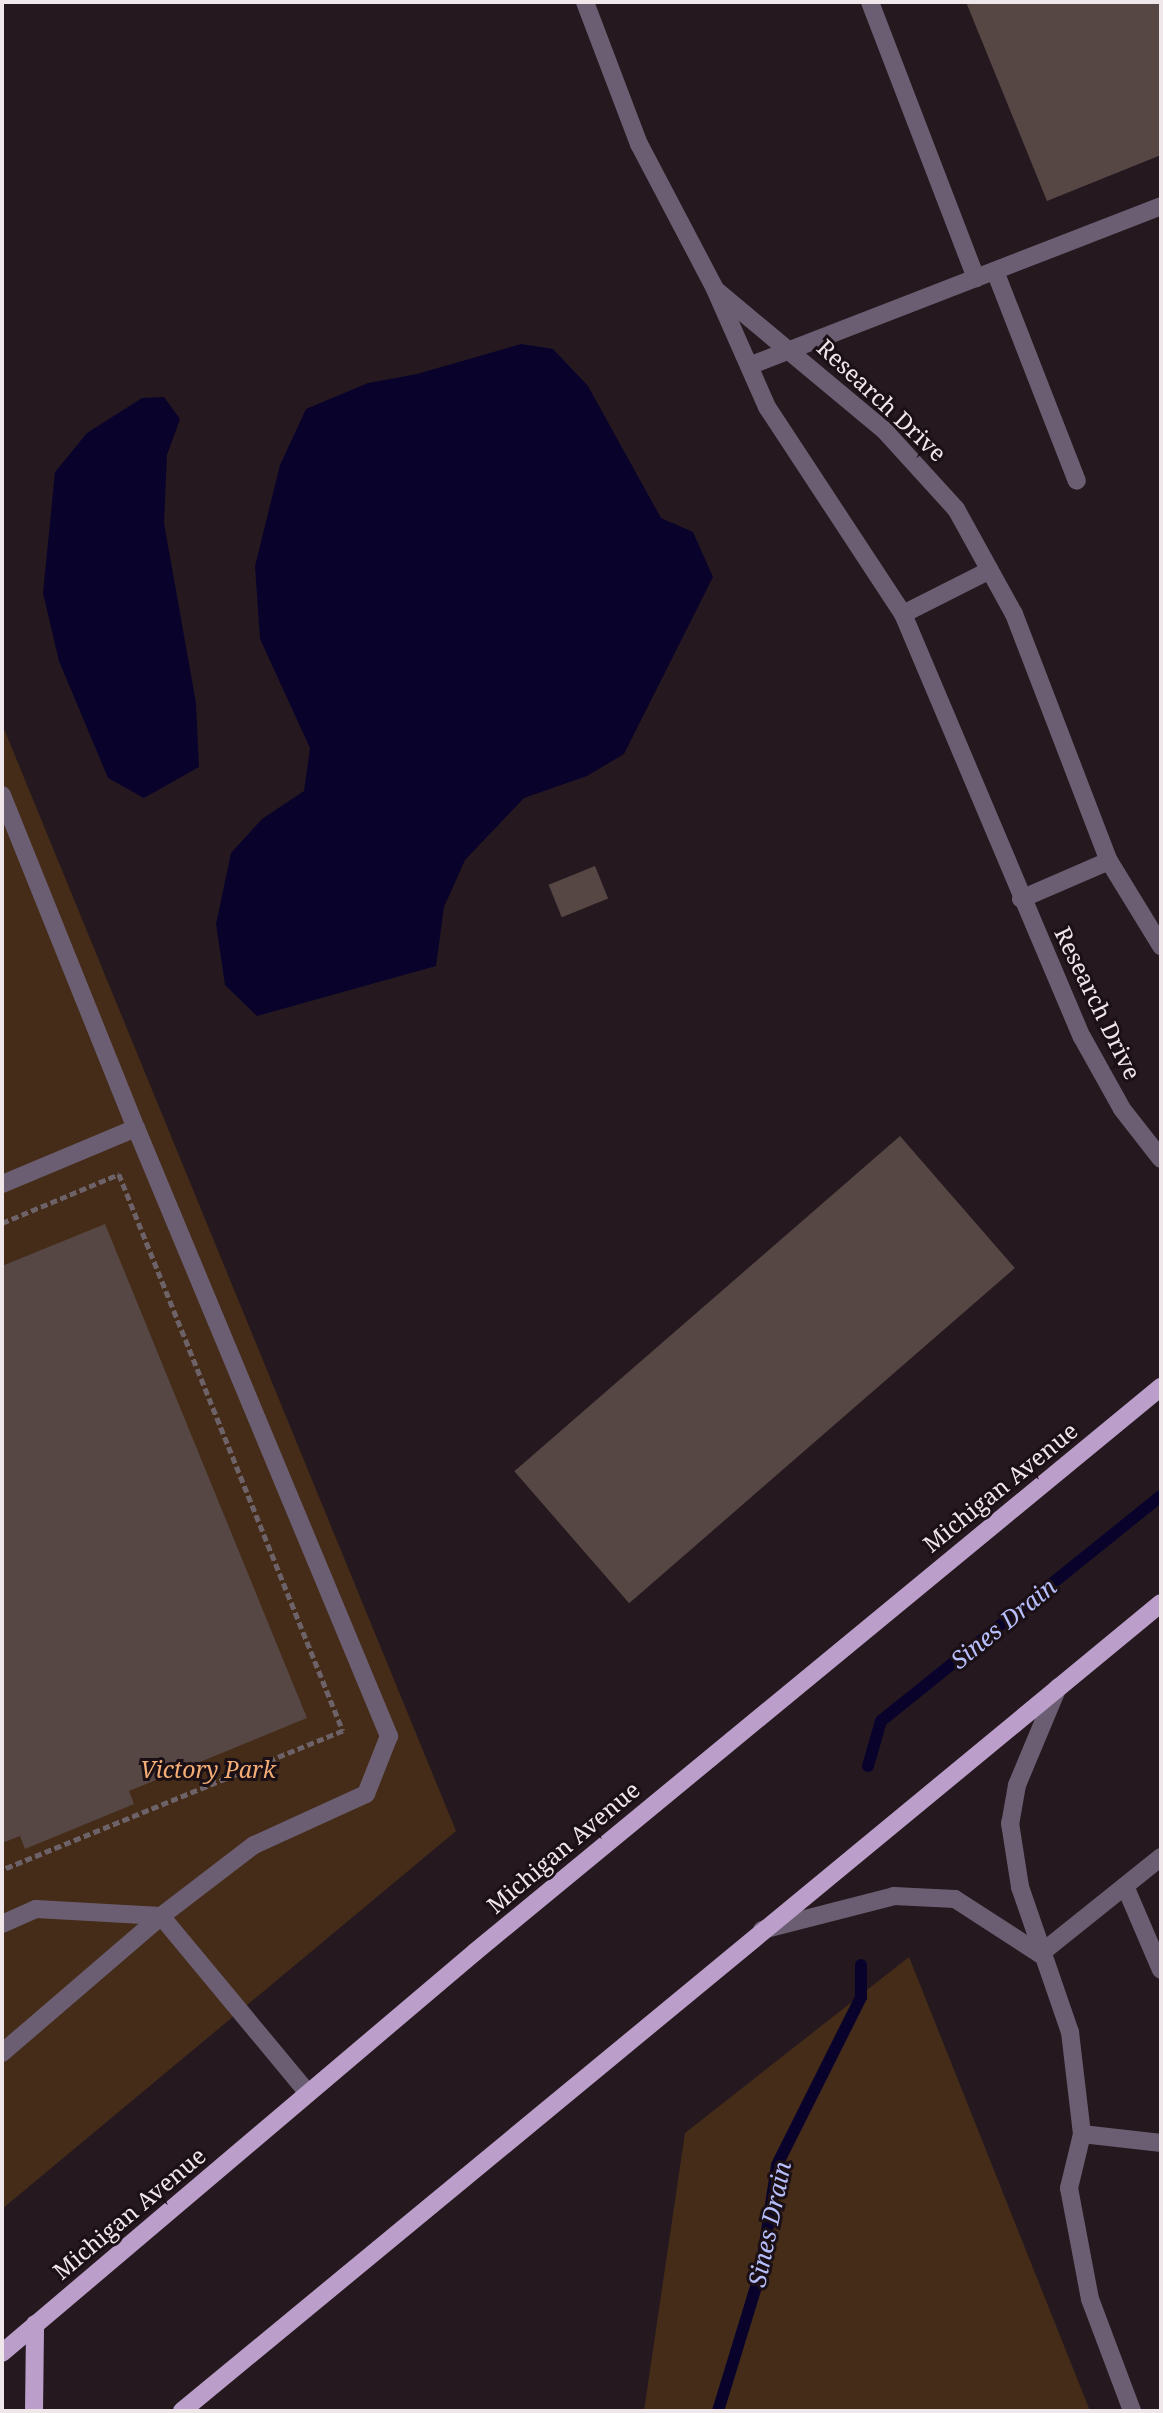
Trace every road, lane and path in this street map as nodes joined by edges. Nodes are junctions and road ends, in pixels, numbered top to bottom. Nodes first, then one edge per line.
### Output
1 (585, 2) edge
2 (870, 2) edge
3 (1161, 206) edge
4 (995, 271) junction
5 (976, 278) junction
6 (715, 289) junction
7 (791, 350) junction
8 (749, 366) junction
9 (1077, 481) dead end
10 (990, 570) junction
11 (903, 614) junction
12 (2, 795) edge
13 (1109, 861) junction
14 (1021, 899) junction
15 (1161, 946) edge
16 (136, 1128) junction
17 (1161, 1159) edge
18 (2, 1184) edge
19 (2, 1223) edge
20 (1161, 1387) edge
21 (1161, 1603) edge
22 (1058, 1686) junction
23 (1161, 1857) edge
24 (2, 1870) edge
25 (1125, 1886) junction
26 (162, 1916) junction
27 (2, 1924) edge
28 (762, 1930) junction
29 (1040, 1954) junction
30 (1161, 1970) edge
31 (2, 2053) edge
32 (308, 2093) junction
33 (1082, 2134) junction
34 (1161, 2143) edge
35 (35, 2324) junction
36 (2, 2353) edge
37 (34, 2411) edge
38 (182, 2411) edge
39 (1132, 2411) edge

1 - 6 street, Research Drive
2 - 5 street
3 - 4 street
4 - 5 street
4 - 9 street
5 - 7 street
6 - 7 street, Research Drive
6 - 8 street, Research Drive
7 - 8 street
7 - 10 street, Research Drive
8 - 11 street, Research Drive
10 - 11 street
10 - 13 street, Research Drive
11 - 14 street, Research Drive
12 - 16 street
13 - 14 street
13 - 15 street, Research Drive
14 - 17 street, Research Drive
16 - 18 street
16 - 26 street
19 - 24 path
20 - 32 main road, Michigan Avenue
21 - 22 main road
22 - 28 main road
22 - 29 street
23 - 25 street
25 - 29 street
25 - 30 street
26 - 27 street
26 - 31 street
26 - 32 street
28 - 29 street
28 - 38 main road
29 - 33 street
32 - 35 main road, Michigan Avenue
33 - 34 street
33 - 39 street
35 - 36 main road, Michigan Avenue
35 - 37 main road

